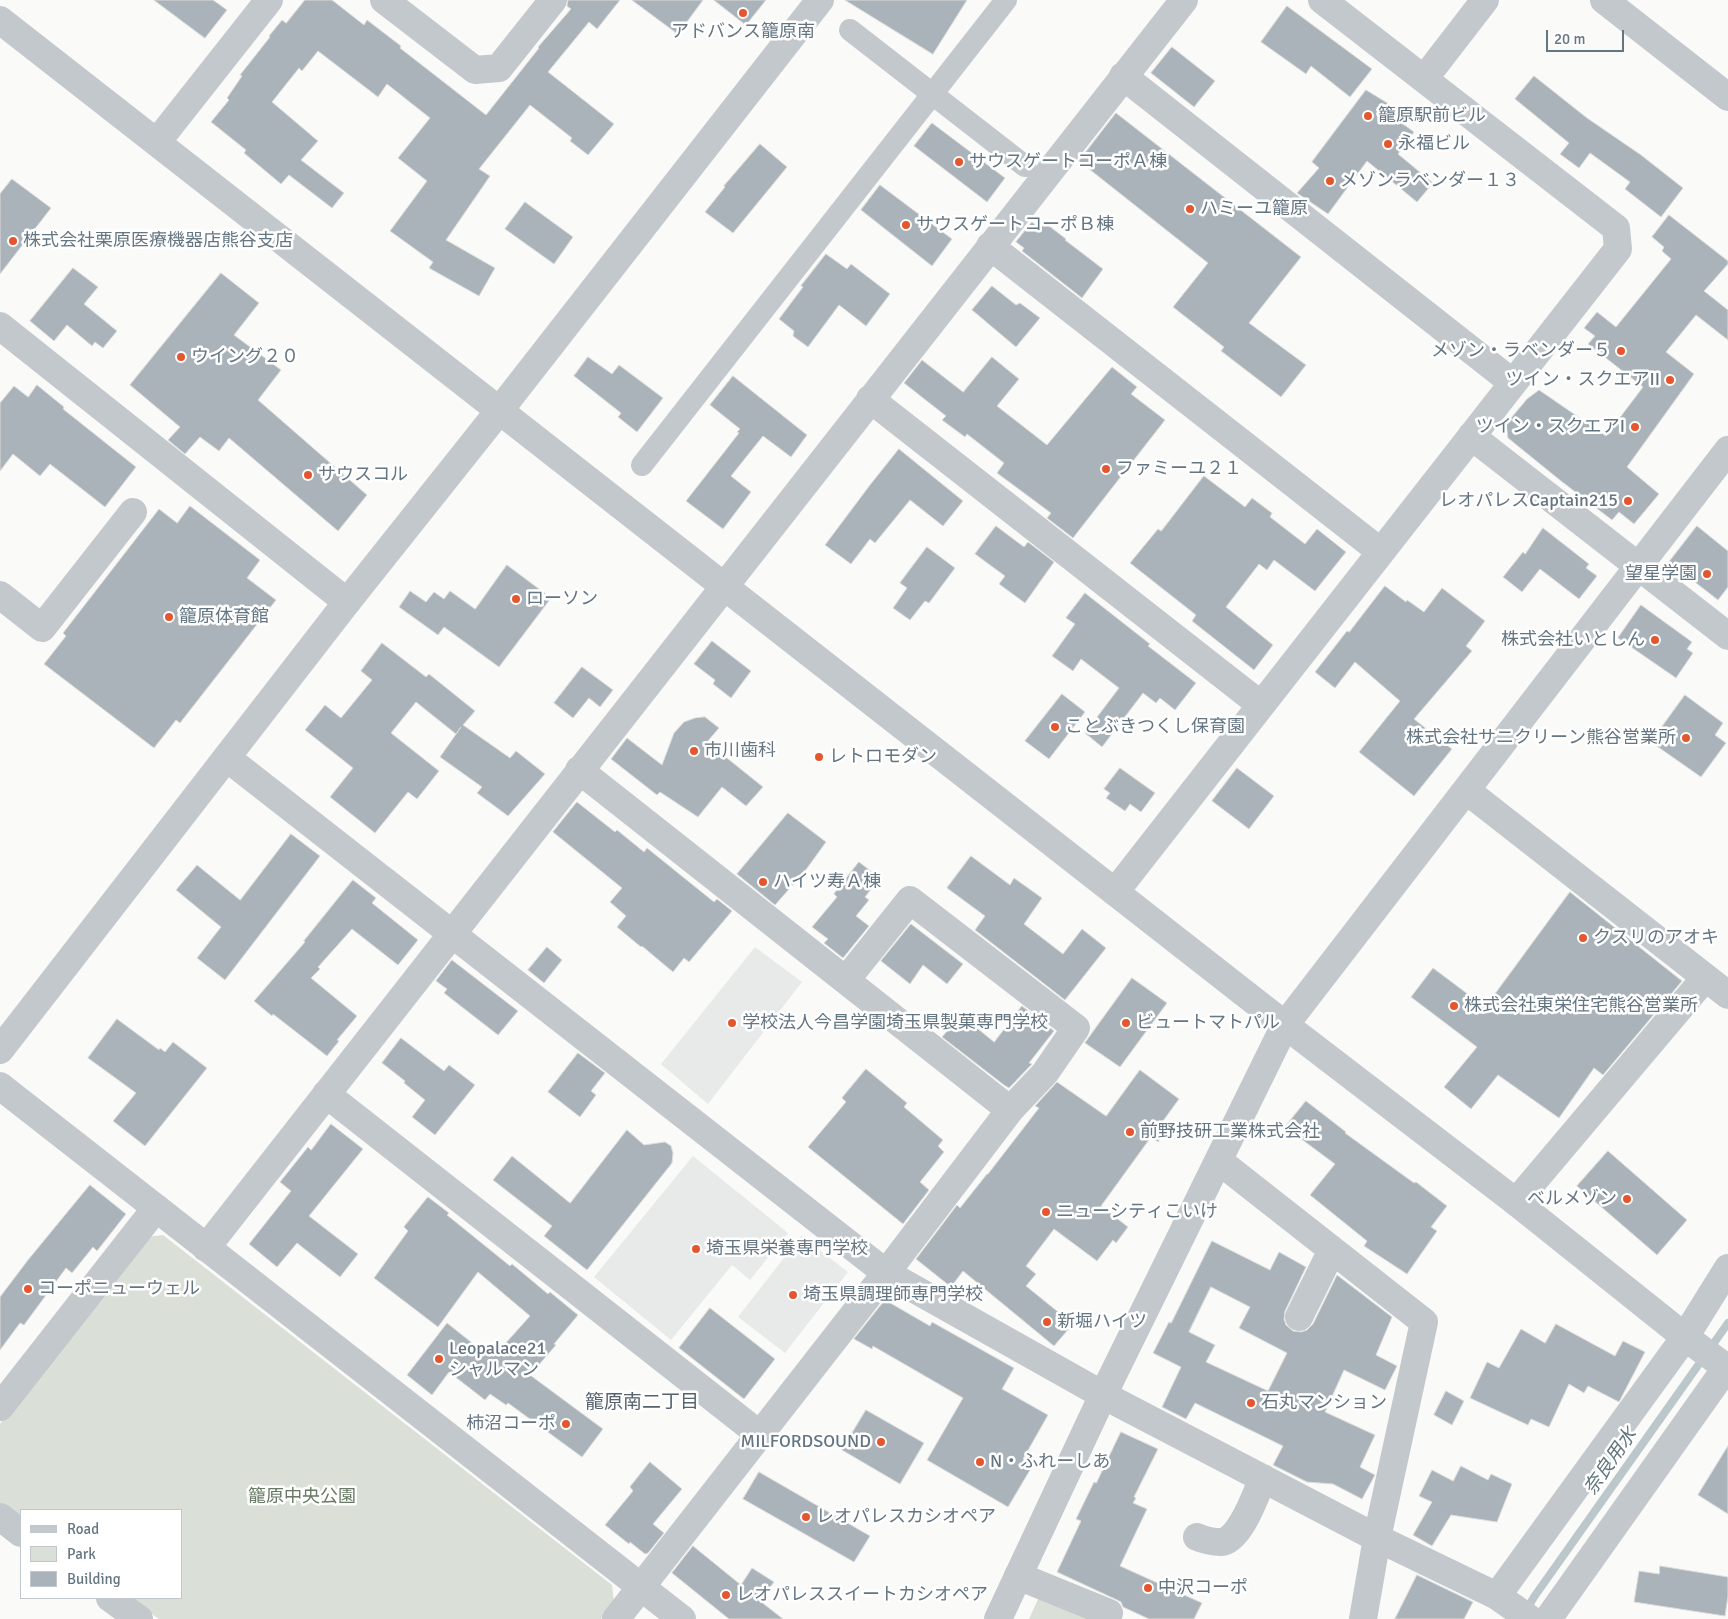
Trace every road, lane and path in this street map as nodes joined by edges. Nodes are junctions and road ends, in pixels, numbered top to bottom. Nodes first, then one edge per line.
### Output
1 (269, 0) edge
2 (384, 0) edge
3 (553, 0) edge
4 (820, 0) edge
5 (1006, 0) edge
6 (1184, 0) edge
7 (1322, 0) edge
8 (1485, 0) edge
9 (1604, 0) edge
10 (0, 20) edge
11 (850, 30) dead end
12 (1124, 76) junction
13 (1424, 79) junction
14 (932, 94) junction
15 (1728, 97) edge
16 (157, 142) junction
17 (1025, 166) dead end
18 (990, 246) junction
19 (0, 326) edge
20 (1513, 383) junction
21 (870, 399) junction
22 (499, 411) junction
23 (1471, 436) junction
24 (1728, 450) edge
25 (642, 465) dead end
26 (133, 512) dead end
27 (1380, 552) junction
28 (1638, 566) junction
29 (724, 586) junction
30 (0, 595) edge
31 (347, 602) junction
32 (1728, 636) edge
33 (1261, 705) junction
34 (227, 758) junction
35 (579, 770) junction
36 (1467, 791) junction
37 (1115, 892) junction
38 (452, 933) junction
39 (1705, 978) junction
40 (846, 980) junction
41 (1728, 995) edge
42 (1285, 1025) junction
43 (0, 1050) edge
44 (0, 1086) edge
45 (326, 1094) junction
46 (1010, 1110) junction
47 (1219, 1161) junction
48 (1516, 1202) junction
49 (156, 1208) junction
50 (206, 1248) junction
51 (1332, 1250) junction
52 (1728, 1268) edge
53 (886, 1273) junction
54 (1299, 1317) dead end
55 (1685, 1337) junction
56 (1727, 1368) edge
57 (1103, 1395) junction
58 (0, 1407) edge
59 (759, 1434) junction
60 (1263, 1478) junction
61 (0, 1518) edge
62 (20, 1532) edge
63 (1198, 1537) dead end
64 (1377, 1538) junction
65 (1018, 1576) junction
66 (641, 1587) junction
67 (1497, 1596) junction
68 (111, 1599) edge
69 (1109, 1613) dead end
70 (139, 1619) edge
71 (616, 1619) edge
72 (682, 1619) edge
73 (998, 1619) edge
74 (1363, 1619) edge
75 (1530, 1619) edge
76 (1548, 1619) edge

1 - 16 street
2 - 3 street
4 - 22 street
5 - 14 street
6 - 12 street
7 - 13 street
8 - 13 street
9 - 15 street
10 - 16 street
11 - 14 street
12 - 18 street
12 - 20 street
13 - 20 street
14 - 17 street
14 - 25 street
16 - 22 street
18 - 21 street
18 - 27 street
19 - 31 street
20 - 23 street
21 - 29 street
21 - 33 street
22 - 29 street
22 - 31 street
23 - 27 street
23 - 28 street
24 - 28 street
26 - 30 street
27 - 33 street
28 - 32 street
28 - 36 street
29 - 35 street
29 - 37 street
31 - 34 street
33 - 37 street
34 - 38 street
34 - 43 street
35 - 38 street
35 - 40 street
36 - 39 street
36 - 42 street
37 - 42 street
38 - 45 street
38 - 53 street
39 - 41 street
39 - 48 street
40 - 46 street
40 - 46 street
42 - 47 street
42 - 48 street
44 - 49 street
45 - 50 street
45 - 59 street
46 - 53 street
47 - 51 street
47 - 57 street
48 - 55 street
49 - 50 street
49 - 58 street
50 - 66 street
51 - 54 street
51 - 64 street
52 - 55 street
53 - 57 street
53 - 59 street
55 - 56 street
55 - 67 street
56 - 76 street
57 - 60 street
57 - 65 street
59 - 66 street
60 - 63 street
60 - 64 street
61 - 62 street
64 - 67 street
64 - 74 street
65 - 69 street
65 - 73 street
66 - 71 street
66 - 72 street
67 - 75 street
68 - 70 street

